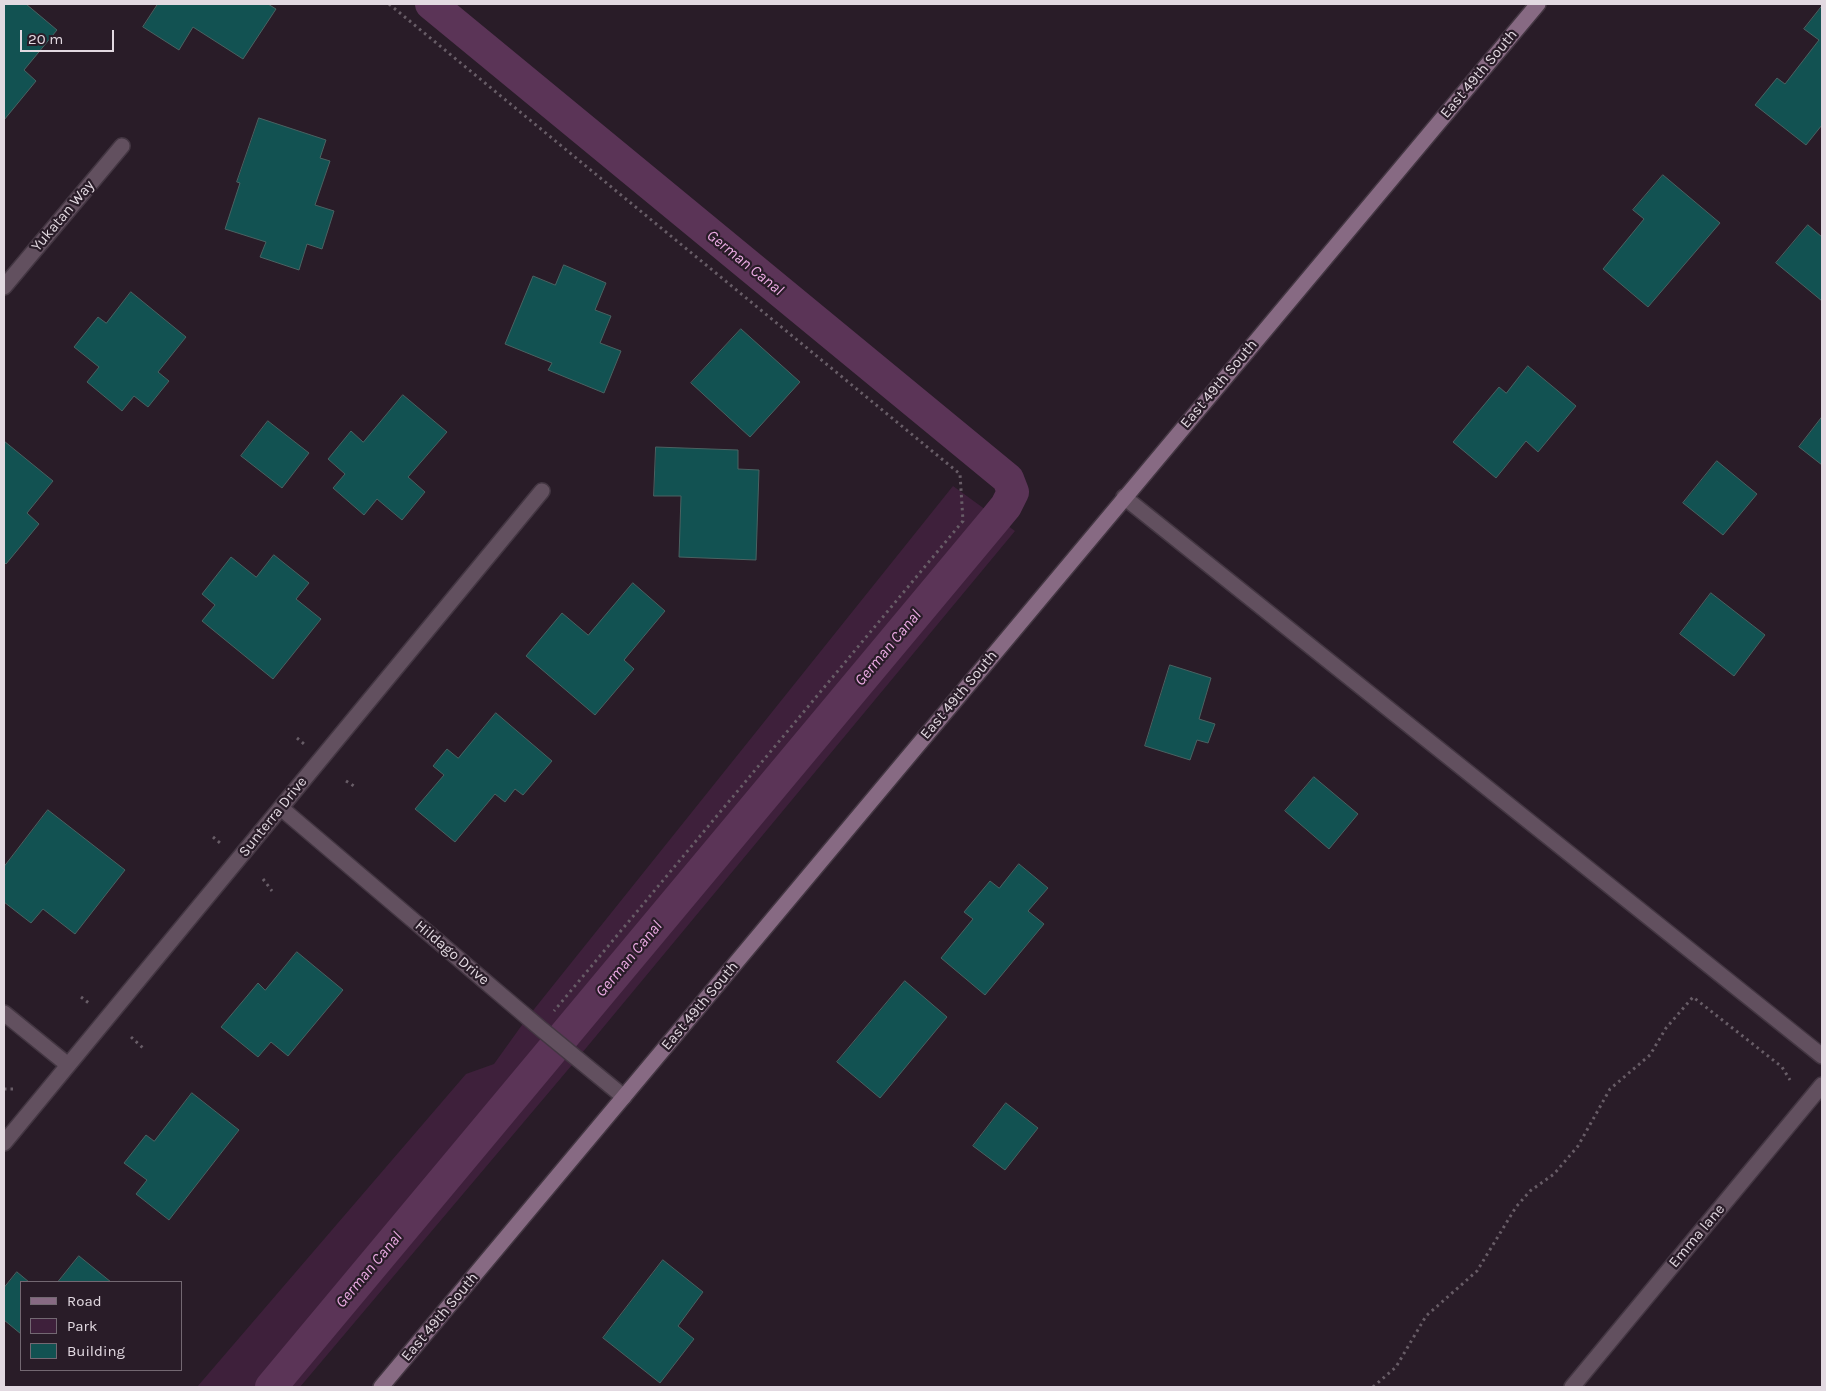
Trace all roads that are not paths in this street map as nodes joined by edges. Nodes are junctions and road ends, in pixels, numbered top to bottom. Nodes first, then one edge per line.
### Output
1 (1538, 4) edge
2 (122, 146) dead end
3 (4, 287) edge
4 (542, 491) dead end
5 (1124, 498) junction
6 (281, 808) junction
7 (4, 1013) edge
8 (1822, 1056) edge
9 (68, 1065) junction
10 (1822, 1085) edge
11 (624, 1097) junction
12 (4, 1143) edge
13 (382, 1387) edge
14 (1572, 1387) edge

1 - 5 street, East 49th South
2 - 3 street, Yukatan Way
4 - 6 street, Sunterra Drive
5 - 8 street
5 - 11 street, East 49th South
6 - 9 street, Sunterra Drive
6 - 11 street, Hildago Drive
7 - 9 street
9 - 12 street, Sunterra Drive
10 - 14 street, Emma lane
11 - 13 street, East 49th South

